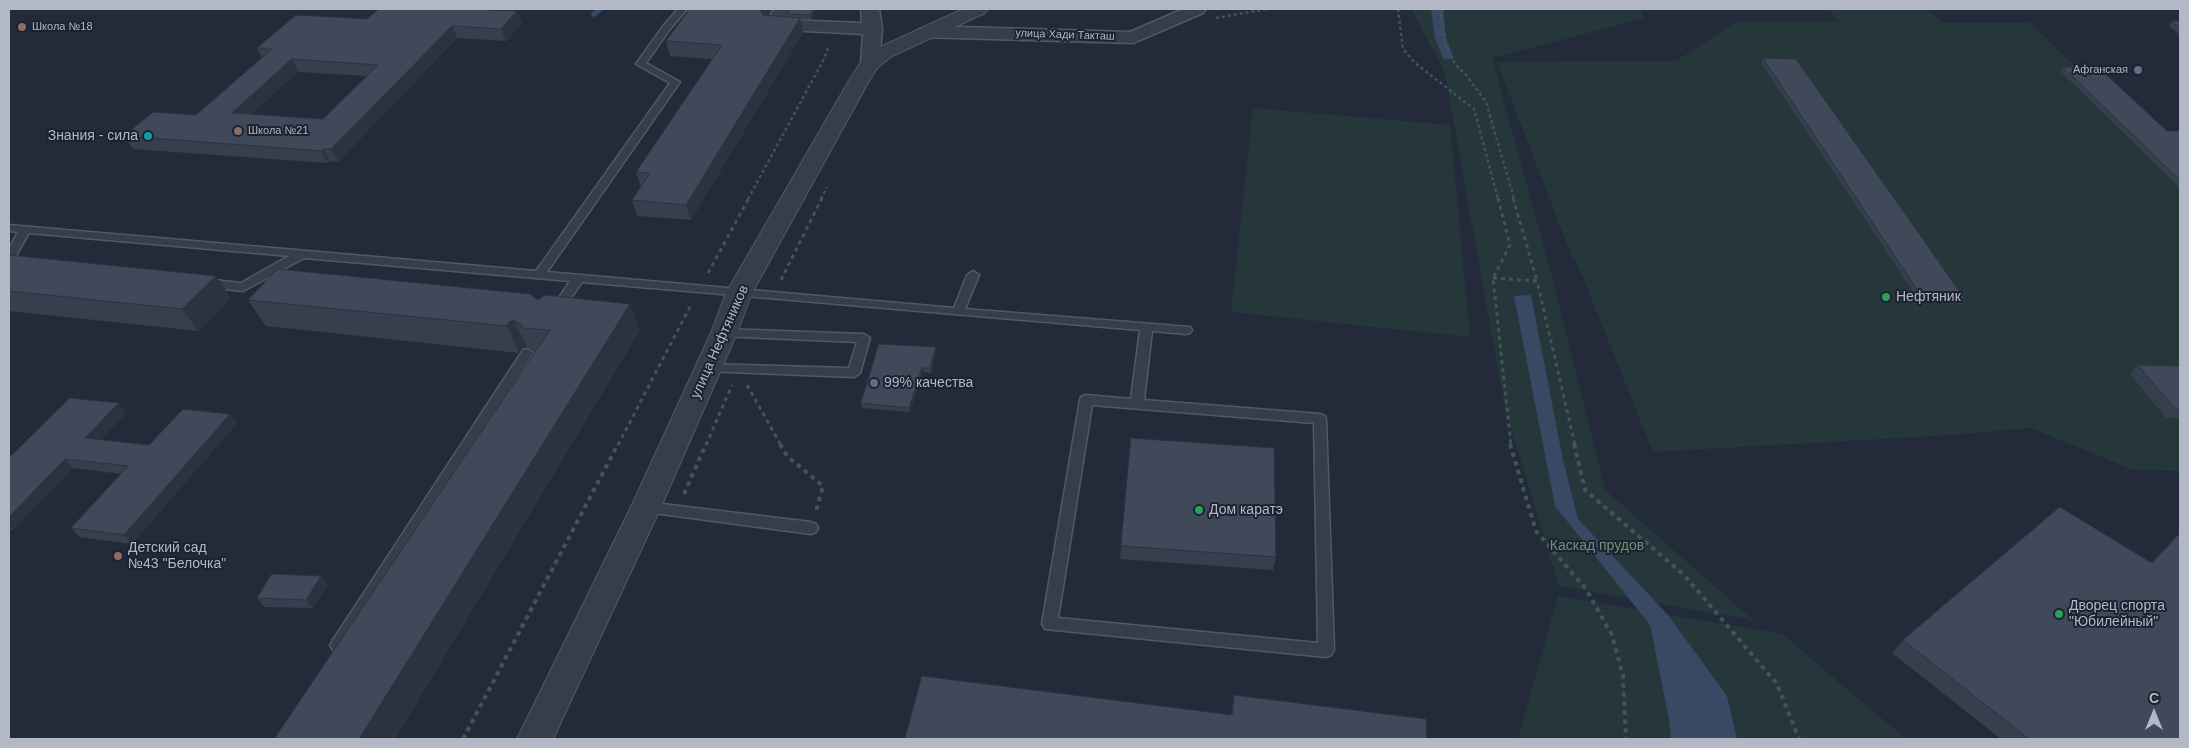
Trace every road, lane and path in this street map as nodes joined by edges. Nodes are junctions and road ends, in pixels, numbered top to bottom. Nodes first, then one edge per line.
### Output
1 (683, 9) edge
2 (783, 9) edge
3 (870, 9) edge
4 (978, 9) edge
5 (1197, 9) edge
6 (1398, 9) edge
7 (1443, 9) edge
8 (836, 28) junction
9 (873, 29) junction
10 (926, 33) junction
11 (870, 63) junction
12 (830, 182) dead end
13 (9, 228) edge
14 (25, 230) junction
15 (302, 254) junction
16 (9, 258) edge
17 (539, 275) junction
18 (973, 275) dead end
19 (578, 278) junction
20 (1493, 278) junction
21 (1537, 281) junction
22 (194, 282) edge
23 (700, 289) junction
24 (739, 294) junction
25 (773, 296) junction
26 (958, 312) junction
27 (549, 321) edge
28 (1146, 327) junction
29 (1186, 330) dead end
30 (724, 333) junction
31 (526, 353) edge
32 (708, 368) junction
33 (739, 369) junction
34 (1137, 404) junction
35 (661, 509) junction
36 (811, 528) joint
37 (331, 655) edge
38 (463, 739) edge
39 (535, 739) edge
40 (1626, 739) edge
41 (1799, 739) edge

1 - 17 lane
2 - 8 street
3 - 9 street
4 - 10 street, улица Нефтяников
5 - 10 street, улица Хади Такташ
6 - 20 path
7 - 21 path
8 - 9 street
8 - 23 path
9 - 11 street
10 - 11 street, улица Нефтяников
11 - 24 street, улица Нефтяников
12 - 25 path
13 - 14 lane
14 - 15 lane
14 - 16 lane
15 - 17 lane
15 - 22 lane
17 - 19 lane
18 - 26 lane
19 - 23 lane
19 - 27 lane
20 - 21 path
20 - 40 path
21 - 41 path
23 - 24 lane
23 - 38 path
24 - 25 lane
24 - 30 street, улица Нефтяников
25 - 26 lane
26 - 28 lane
28 - 29 lane
28 - 34 lane
30 - 32 street, улица Нефтяников
30 - 33 lane
31 - 37 lane
32 - 33 lane
32 - 35 street, улица Нефтяников
33 - 35 path
33 - 36 path
34 - 34 lane
35 - 36 lane
35 - 39 street, улица Нефтяников

